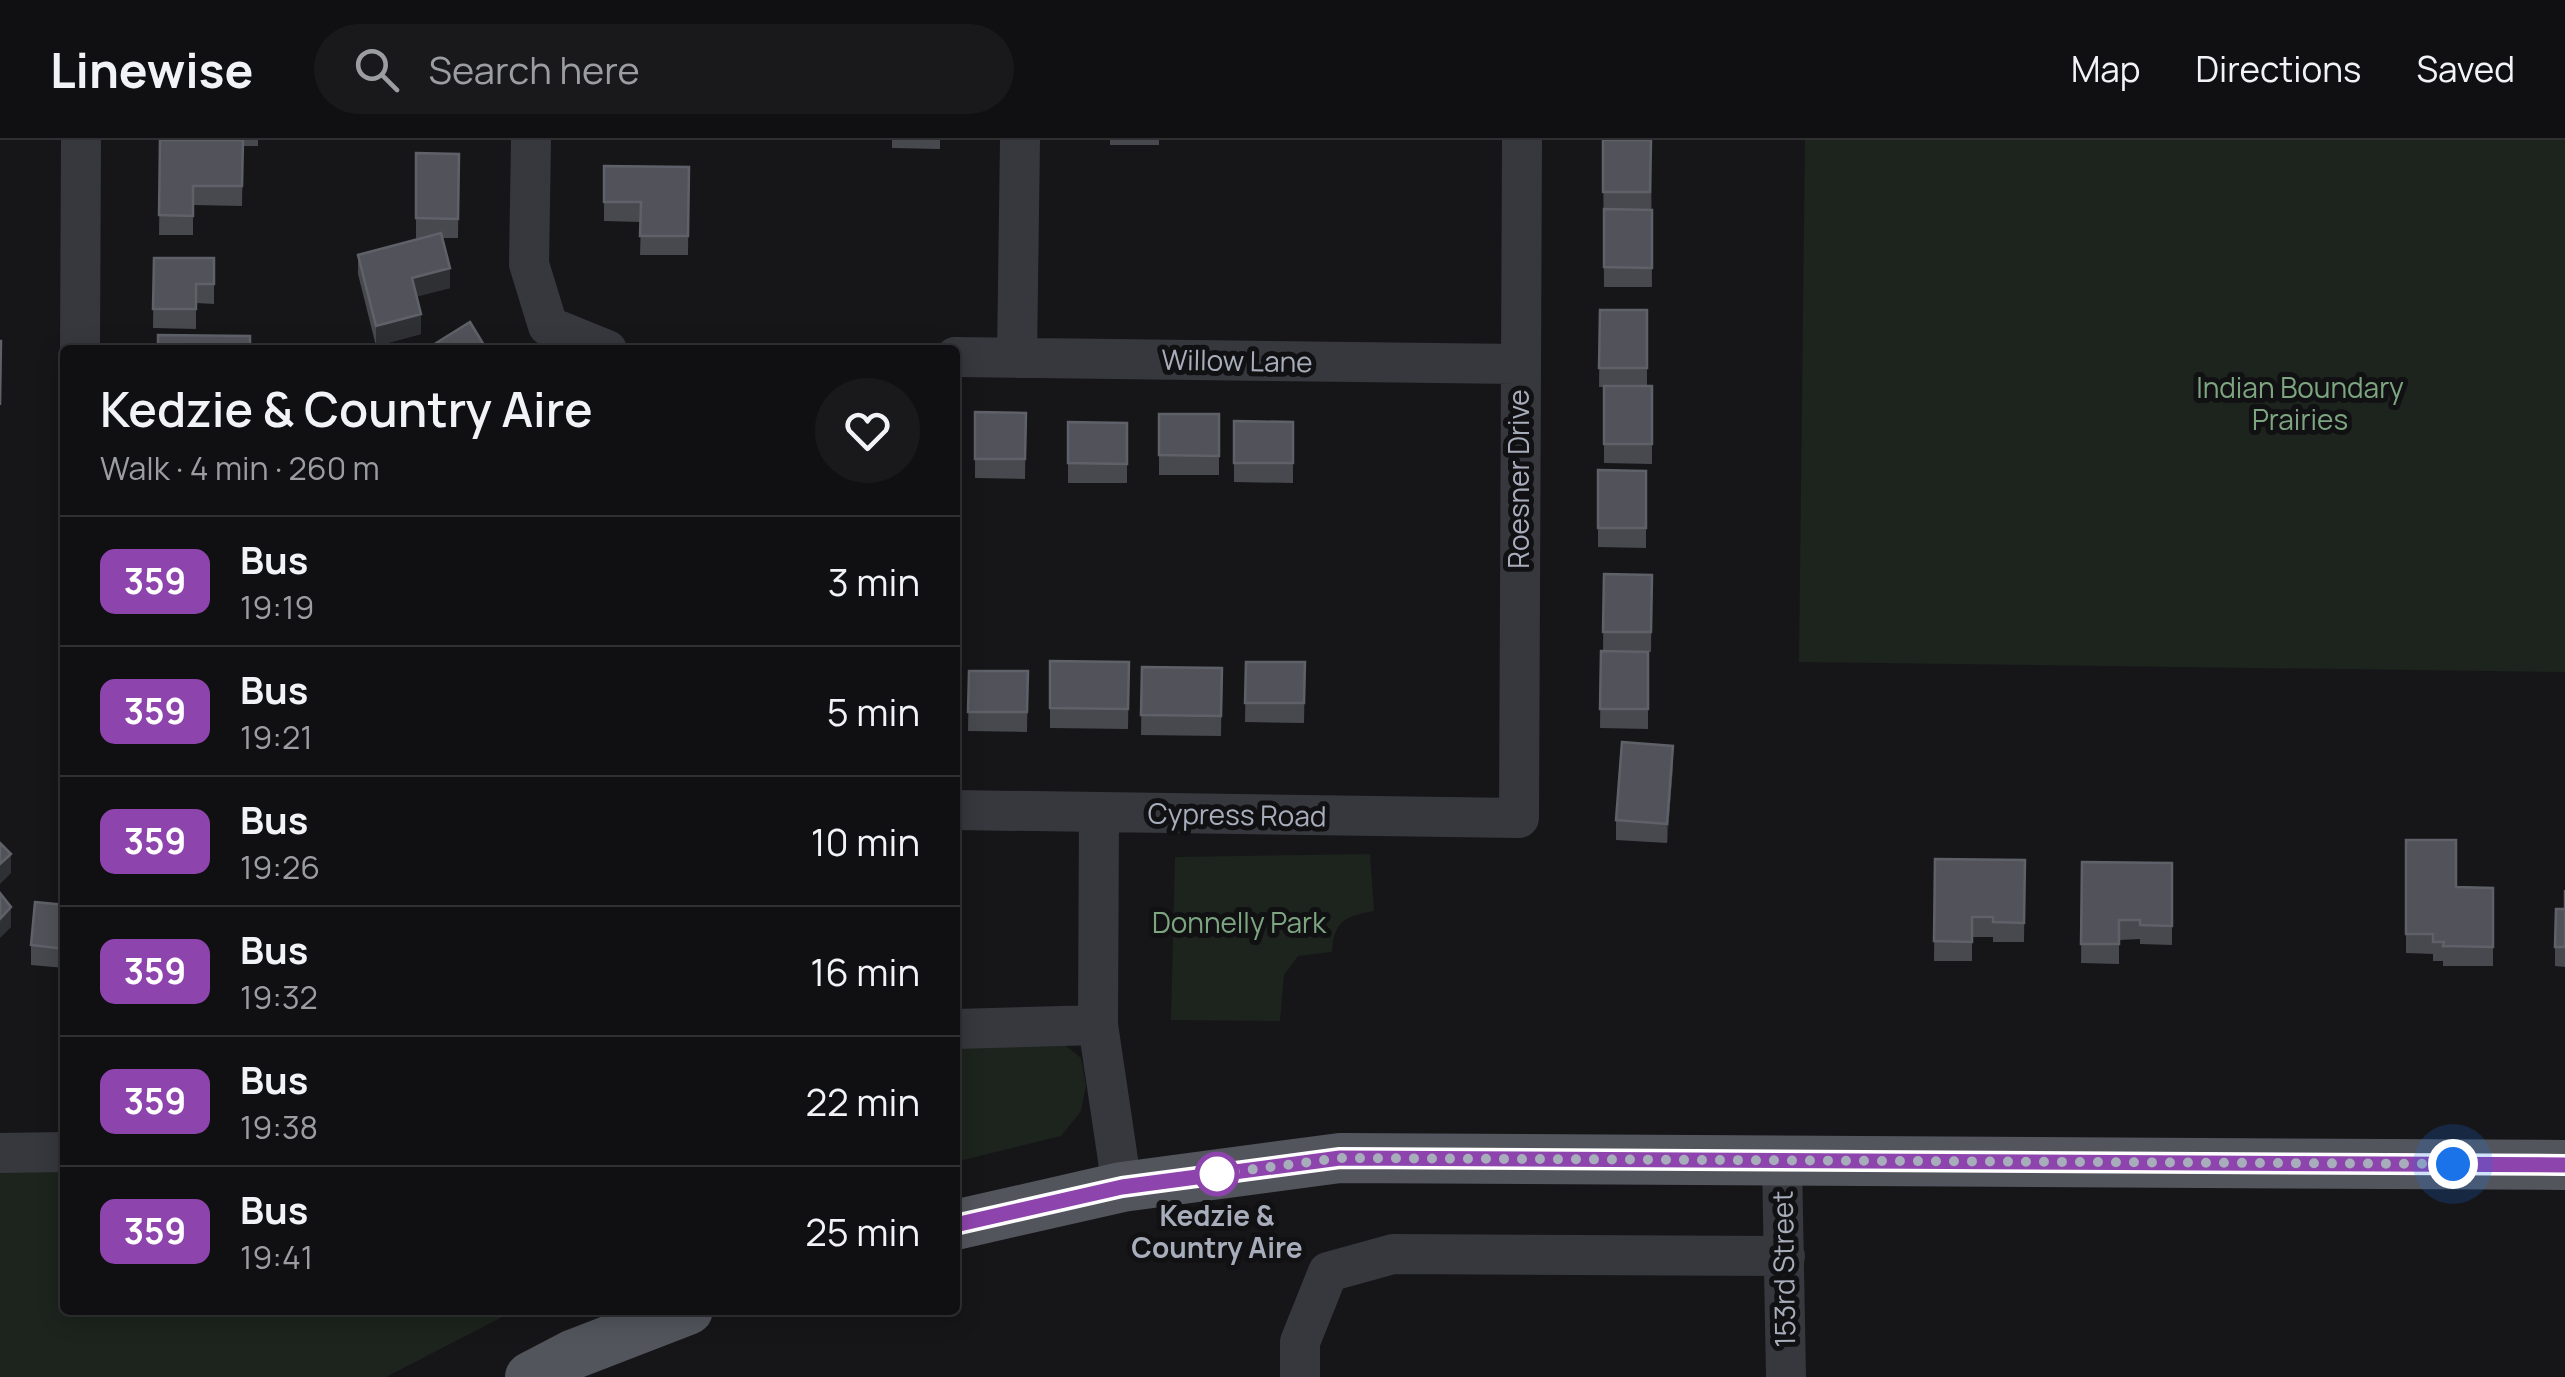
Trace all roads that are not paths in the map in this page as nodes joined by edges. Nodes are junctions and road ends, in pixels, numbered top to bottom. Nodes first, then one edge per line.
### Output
1 (80, 140) edge
2 (531, 140) edge
3 (1020, 140) edge
4 (1522, 140) edge
5 (80, 345) edge
6 (595, 345) edge
7 (960, 357) edge
8 (1017, 358) junction
9 (1519, 364) junction
10 (960, 810) edge
11 (1100, 813) junction
12 (1519, 818) joint
13 (1098, 1026) junction
14 (960, 1029) edge
15 (60, 1152) edge
16 (0, 1153) edge
17 (1782, 1161) junction
18 (2565, 1165) edge
19 (1122, 1187) junction
20 (960, 1224) edge
21 (1785, 1256) junction
22 (675, 1315) edge
23 (530, 1377) edge
24 (1300, 1377) edge
25 (1786, 1377) edge

1 - 5 street
2 - 6 street
3 - 8 street
4 - 9 street, Roesner Drive
7 - 8 street, Willow Lane
8 - 9 street, Willow Lane
9 - 12 street, Roesner Drive
10 - 11 street, Cypress Road
11 - 12 street, Cypress Road
11 - 13 street
13 - 14 street
13 - 19 street
15 - 16 street
17 - 18 main road
17 - 19 main road
17 - 21 street, 153rd Street
19 - 20 main road
21 - 24 street
21 - 25 street, 153rd Street
22 - 23 main road

